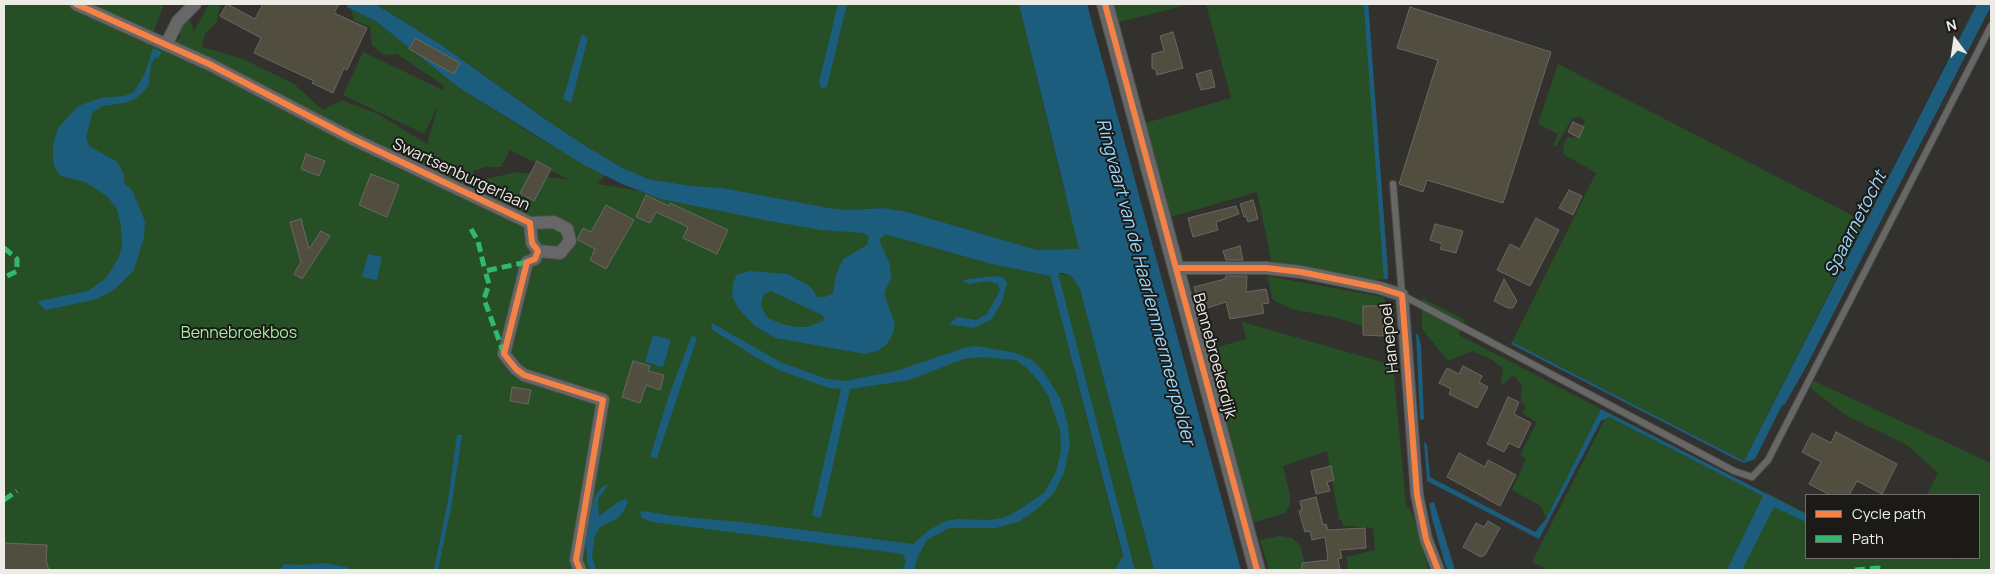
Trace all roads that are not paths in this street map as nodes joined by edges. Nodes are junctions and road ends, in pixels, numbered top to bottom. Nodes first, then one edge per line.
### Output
1 (76, 4) edge
2 (195, 4) edge
3 (1105, 4) edge
4 (1991, 26) edge
5 (166, 45) junction
6 (1393, 184) dead end
7 (530, 223) junction
8 (538, 251) junction
9 (1177, 268) junction
10 (1402, 295) junction
11 (580, 570) edge
12 (1257, 570) edge
13 (1438, 570) edge

1 - 5 street, Swartsenburgerlaan
2 - 5 street
3 - 9 street, Bennebroekerdijk
4 - 10 lane
5 - 7 street, Swartsenburgerlaan
6 - 10 lane
7 - 8 street, Swartsenburgerlaan
7 - 8 street, Swartsenburgerlaan
8 - 11 street
9 - 10 street, Hanepoel
9 - 12 street, Bennebroekerdijk
10 - 13 street, Hanepoel

